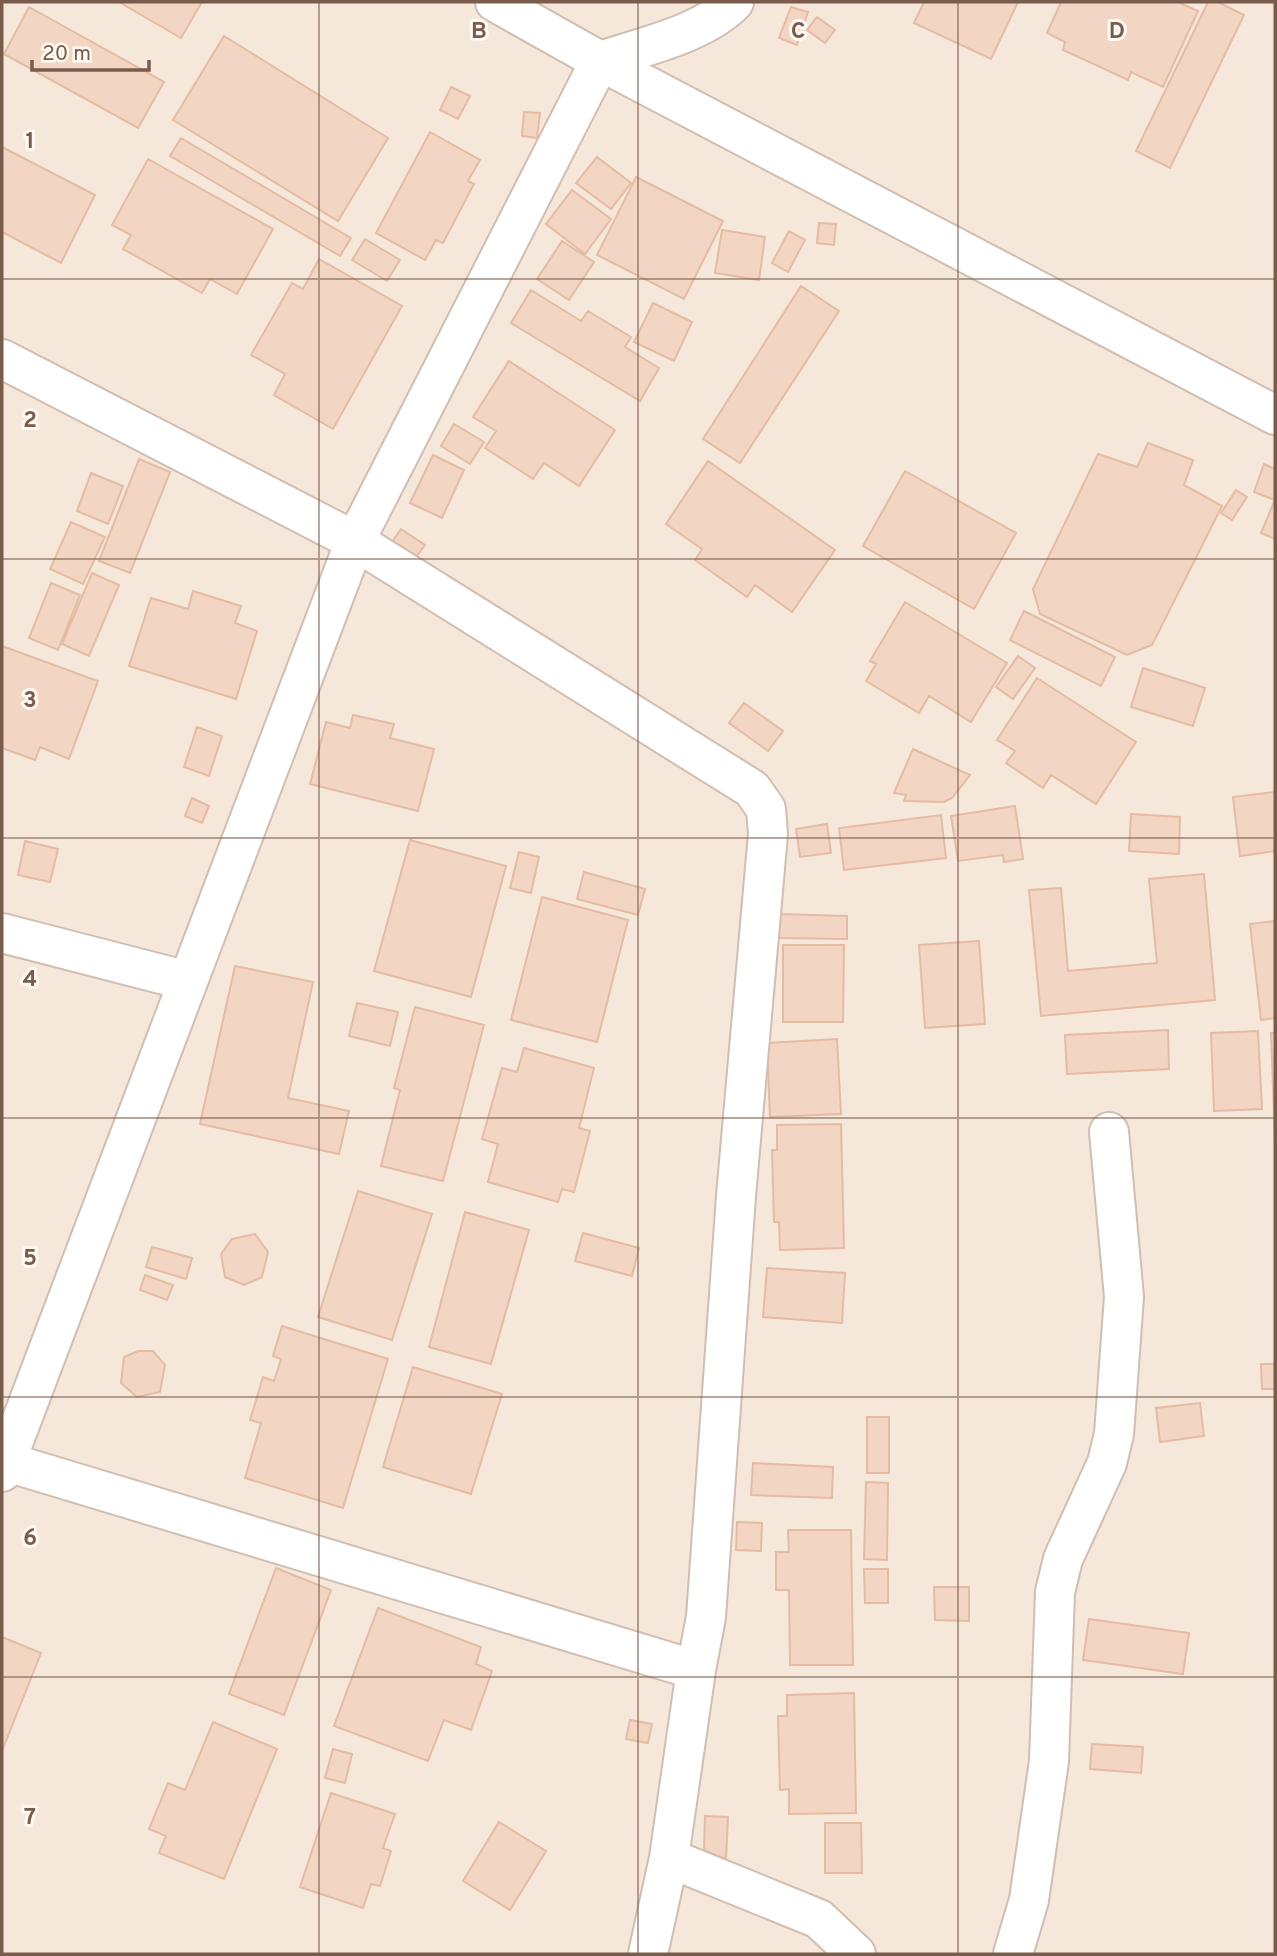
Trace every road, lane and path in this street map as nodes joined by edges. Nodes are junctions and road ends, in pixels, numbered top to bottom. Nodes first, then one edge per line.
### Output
1 (495, 2) edge
2 (734, 2) edge
3 (600, 61) junction
4 (2, 359) edge
5 (1275, 415) edge
6 (355, 541) junction
7 (2, 933) edge
8 (188, 981) junction
9 (1109, 1132) dead end
10 (4, 1467) edge
11 (696, 1671) junction
12 (669, 1858) junction
13 (648, 1954) edge
14 (856, 1954) edge
15 (1013, 1954) edge

1 - 3 street
2 - 3 street
3 - 5 street
3 - 6 street
4 - 6 street
6 - 8 street
6 - 11 street
7 - 8 street
8 - 10 street
9 - 15 street
10 - 11 street
11 - 12 street
12 - 13 street
12 - 14 street

